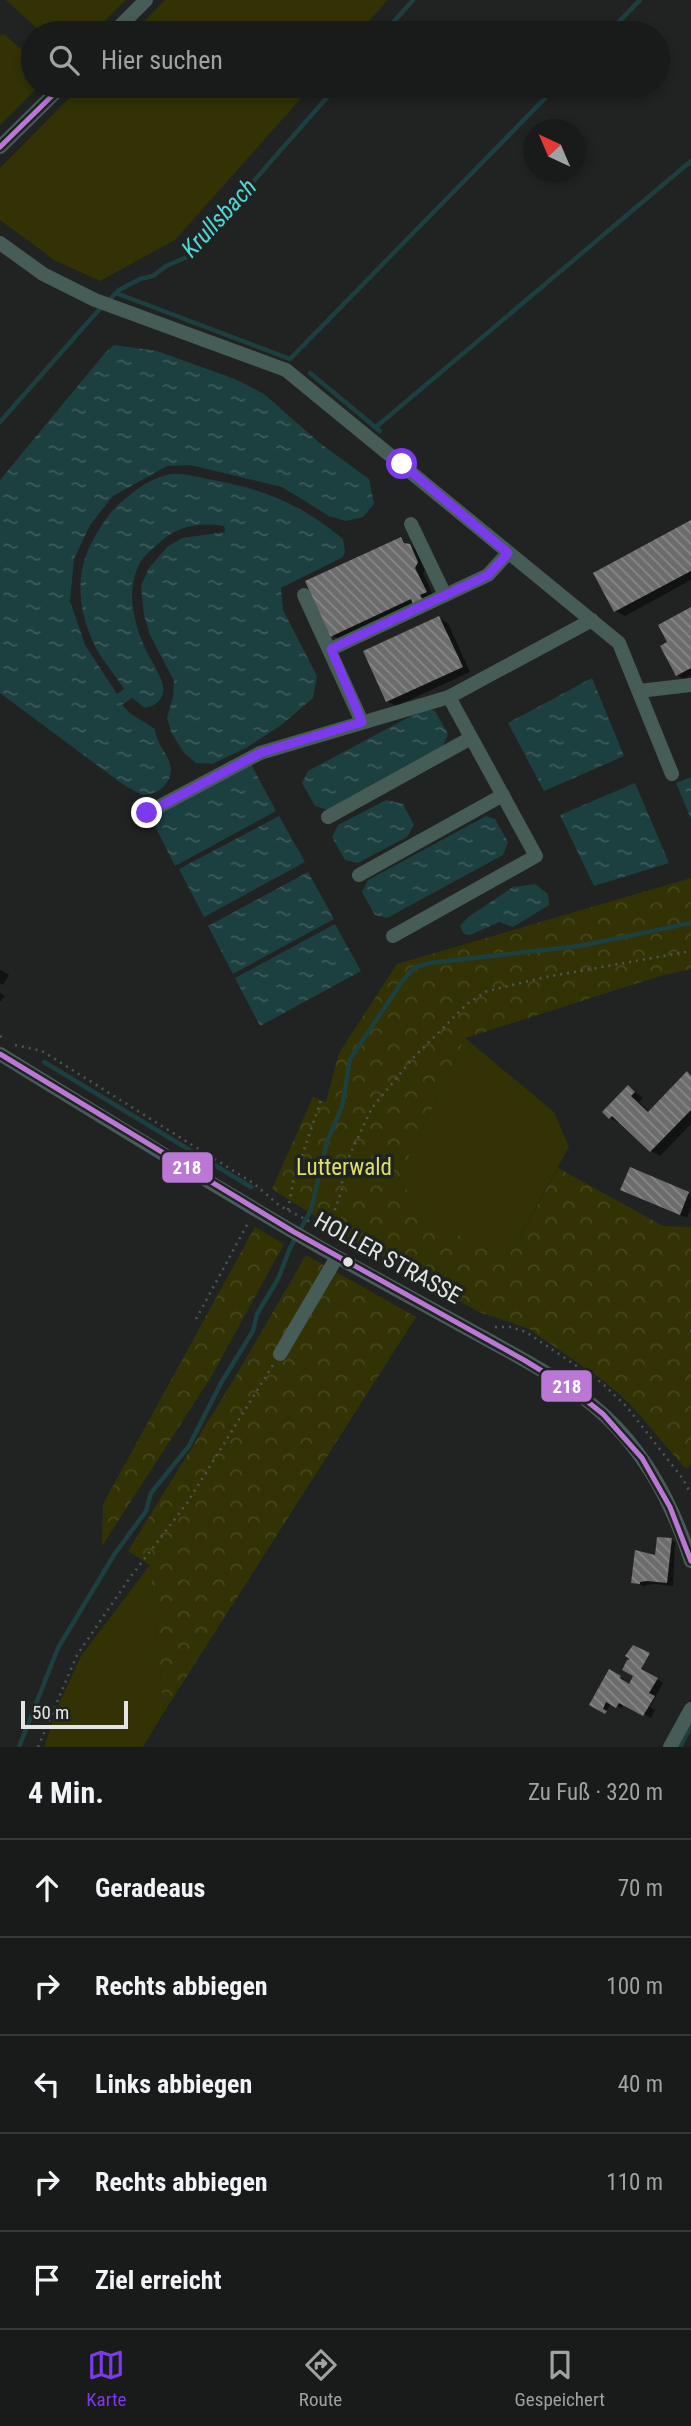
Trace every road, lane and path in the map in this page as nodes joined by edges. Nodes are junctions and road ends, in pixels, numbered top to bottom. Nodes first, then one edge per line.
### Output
1 (146, 0) edge
2 (125, 21) edge
3 (50, 98) edge
4 (0, 146) edge
5 (0, 243) edge
6 (411, 524) dead end
7 (508, 553) junction
8 (304, 595) dead end
9 (445, 595) junction
10 (592, 620) junction
11 (331, 649) junction
12 (691, 685) edge
13 (639, 691) junction
14 (449, 697) junction
15 (362, 722) junction
16 (471, 738) junction
17 (672, 774) dead end
18 (503, 796) junction
19 (147, 813) dead end
20 (328, 817) dead end
21 (359, 875) dead end
22 (393, 936) dead end
23 (691, 951) edge
24 (0, 1036) edge
25 (0, 1055) edge
26 (321, 1100) dead end
27 (256, 1209) junction
28 (288, 1210) junction
29 (328, 1231) junction
30 (338, 1249) junction
31 (196, 1319) dead end
32 (280, 1354) joint
33 (691, 1561) edge
34 (691, 1709) edge
35 (38, 1747) edge
36 (670, 1747) edge

1 - 2 street
3 - 4 street
5 - 7 street
6 - 9 street
7 - 9 street
7 - 10 street
8 - 11 street
9 - 11 street
10 - 13 street
10 - 14 street
11 - 15 street
12 - 13 street
13 - 17 street
14 - 15 street
14 - 16 street
15 - 19 street
16 - 18 street
16 - 20 street
18 - 21 street
18 - 22 street
23 - 29 path
24 - 28 path
25 - 27 street, HOLLER STRASSE
26 - 28 path
27 - 30 street, HOLLER STRASSE
27 - 31 path
28 - 29 path
29 - 30 path
30 - 32 street
30 - 33 street, HOLLER STRASSE
32 - 35 path
34 - 36 street

